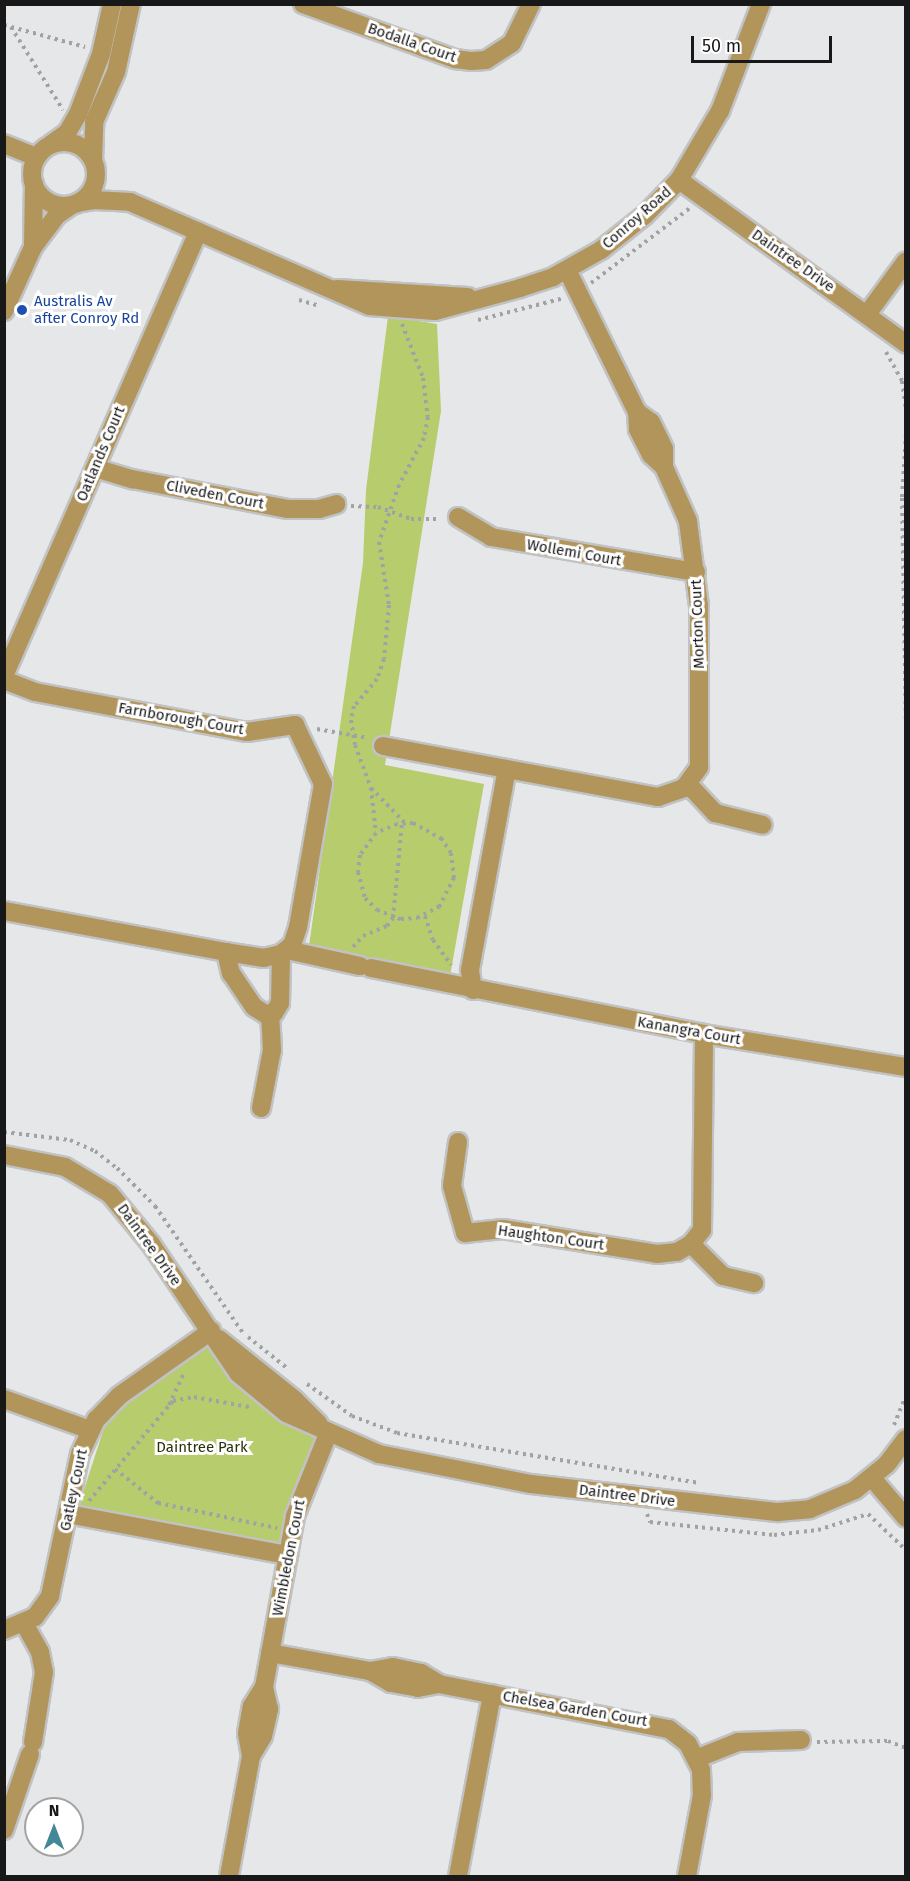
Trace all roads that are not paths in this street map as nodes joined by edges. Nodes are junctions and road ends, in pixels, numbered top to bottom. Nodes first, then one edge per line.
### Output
1 (112, 4) edge
2 (131, 4) edge
3 (303, 4) edge
4 (531, 4) edge
5 (761, 4) edge
6 (4, 144) edge
7 (44, 151) junction
8 (94, 162) junction
9 (679, 180) junction
10 (34, 184) junction
11 (130, 202) junction
12 (75, 204) junction
13 (198, 232) junction
14 (33, 247) junction
15 (906, 261) edge
16 (567, 270) junction
17 (334, 290) junction
18 (479, 298) junction
19 (4, 311) edge
20 (868, 313) junction
21 (906, 344) edge
22 (95, 468) junction
23 (336, 504) road end
24 (458, 517) road end
25 (696, 572) junction
26 (4, 678) edge
27 (383, 746) road end
28 (507, 769) junction
29 (688, 784) junction
30 (763, 825) dead end
31 (4, 911) edge
32 (226, 952) junction
33 (284, 952) junction
34 (473, 990) junction
35 (270, 1014) junction
36 (704, 1034) junction
37 (906, 1067) edge
38 (261, 1108) dead end
39 (458, 1142) dead end
40 (4, 1155) edge
41 (691, 1244) junction
42 (754, 1283) dead end
43 (211, 1332) junction
44 (4, 1399) edge
45 (90, 1430) junction
46 (328, 1434) junction
47 (897, 1436) edge
48 (872, 1478) junction
49 (68, 1514) junction
50 (906, 1518) edge
51 (280, 1554) junction
52 (24, 1623) junction
53 (4, 1630) edge
54 (270, 1653) junction
55 (492, 1694) junction
56 (801, 1740) road end
57 (698, 1758) junction
58 (4, 1830) edge
59 (229, 1876) edge
60 (458, 1876) edge
61 (687, 1876) edge

1 - 7 street
2 - 8 street
3 - 4 street, Bodalla Court
5 - 9 street, Conroy Road
6 - 7 street
7 - 8 street
7 - 10 street
8 - 11 street, Conroy Road
8 - 12 street
9 - 16 street, Conroy Road
9 - 20 street, Daintree Drive
10 - 12 street
10 - 14 street
11 - 12 street, Conroy Road
11 - 13 street, Conroy Road
12 - 14 street
13 - 17 street, Conroy Road
13 - 22 street, Oatlands Court
14 - 19 street
15 - 20 street
16 - 18 street, Conroy Road
16 - 25 street, Morton Court
17 - 18 street, Conroy Road
17 - 18 street, Conroy Road
20 - 21 street, Daintree Drive
22 - 23 street, Cliveden Court
22 - 26 street, Oatlands Court
24 - 25 street, Wollemi Court
25 - 29 street, Morton Court
26 - 33 street, Farnborough Court
27 - 28 street
28 - 29 street
28 - 34 street
29 - 30 street
31 - 32 street
32 - 33 street
32 - 35 street
33 - 34 street, Kanangra Court
33 - 35 street
34 - 36 street, Kanangra Court
35 - 38 street
36 - 37 street, Kanangra Court
36 - 41 street
39 - 41 street, Haughton Court
40 - 43 street, Daintree Drive
41 - 42 street
43 - 45 street, Gatley Court
43 - 46 street, Daintree Drive
44 - 45 street
45 - 49 street, Gatley Court
46 - 48 street, Daintree Drive
46 - 51 street, Wimbledon Court
47 - 48 street, Daintree Drive
48 - 50 street
49 - 51 street
49 - 52 street, Gatley Court
51 - 54 street, Wimbledon Court
52 - 53 street, Gatley Court
52 - 58 street
54 - 55 street, Chelsea Garden Court
54 - 59 street, Wimbledon Court
55 - 57 street, Chelsea Garden Court
55 - 60 street
56 - 57 street
57 - 61 street

